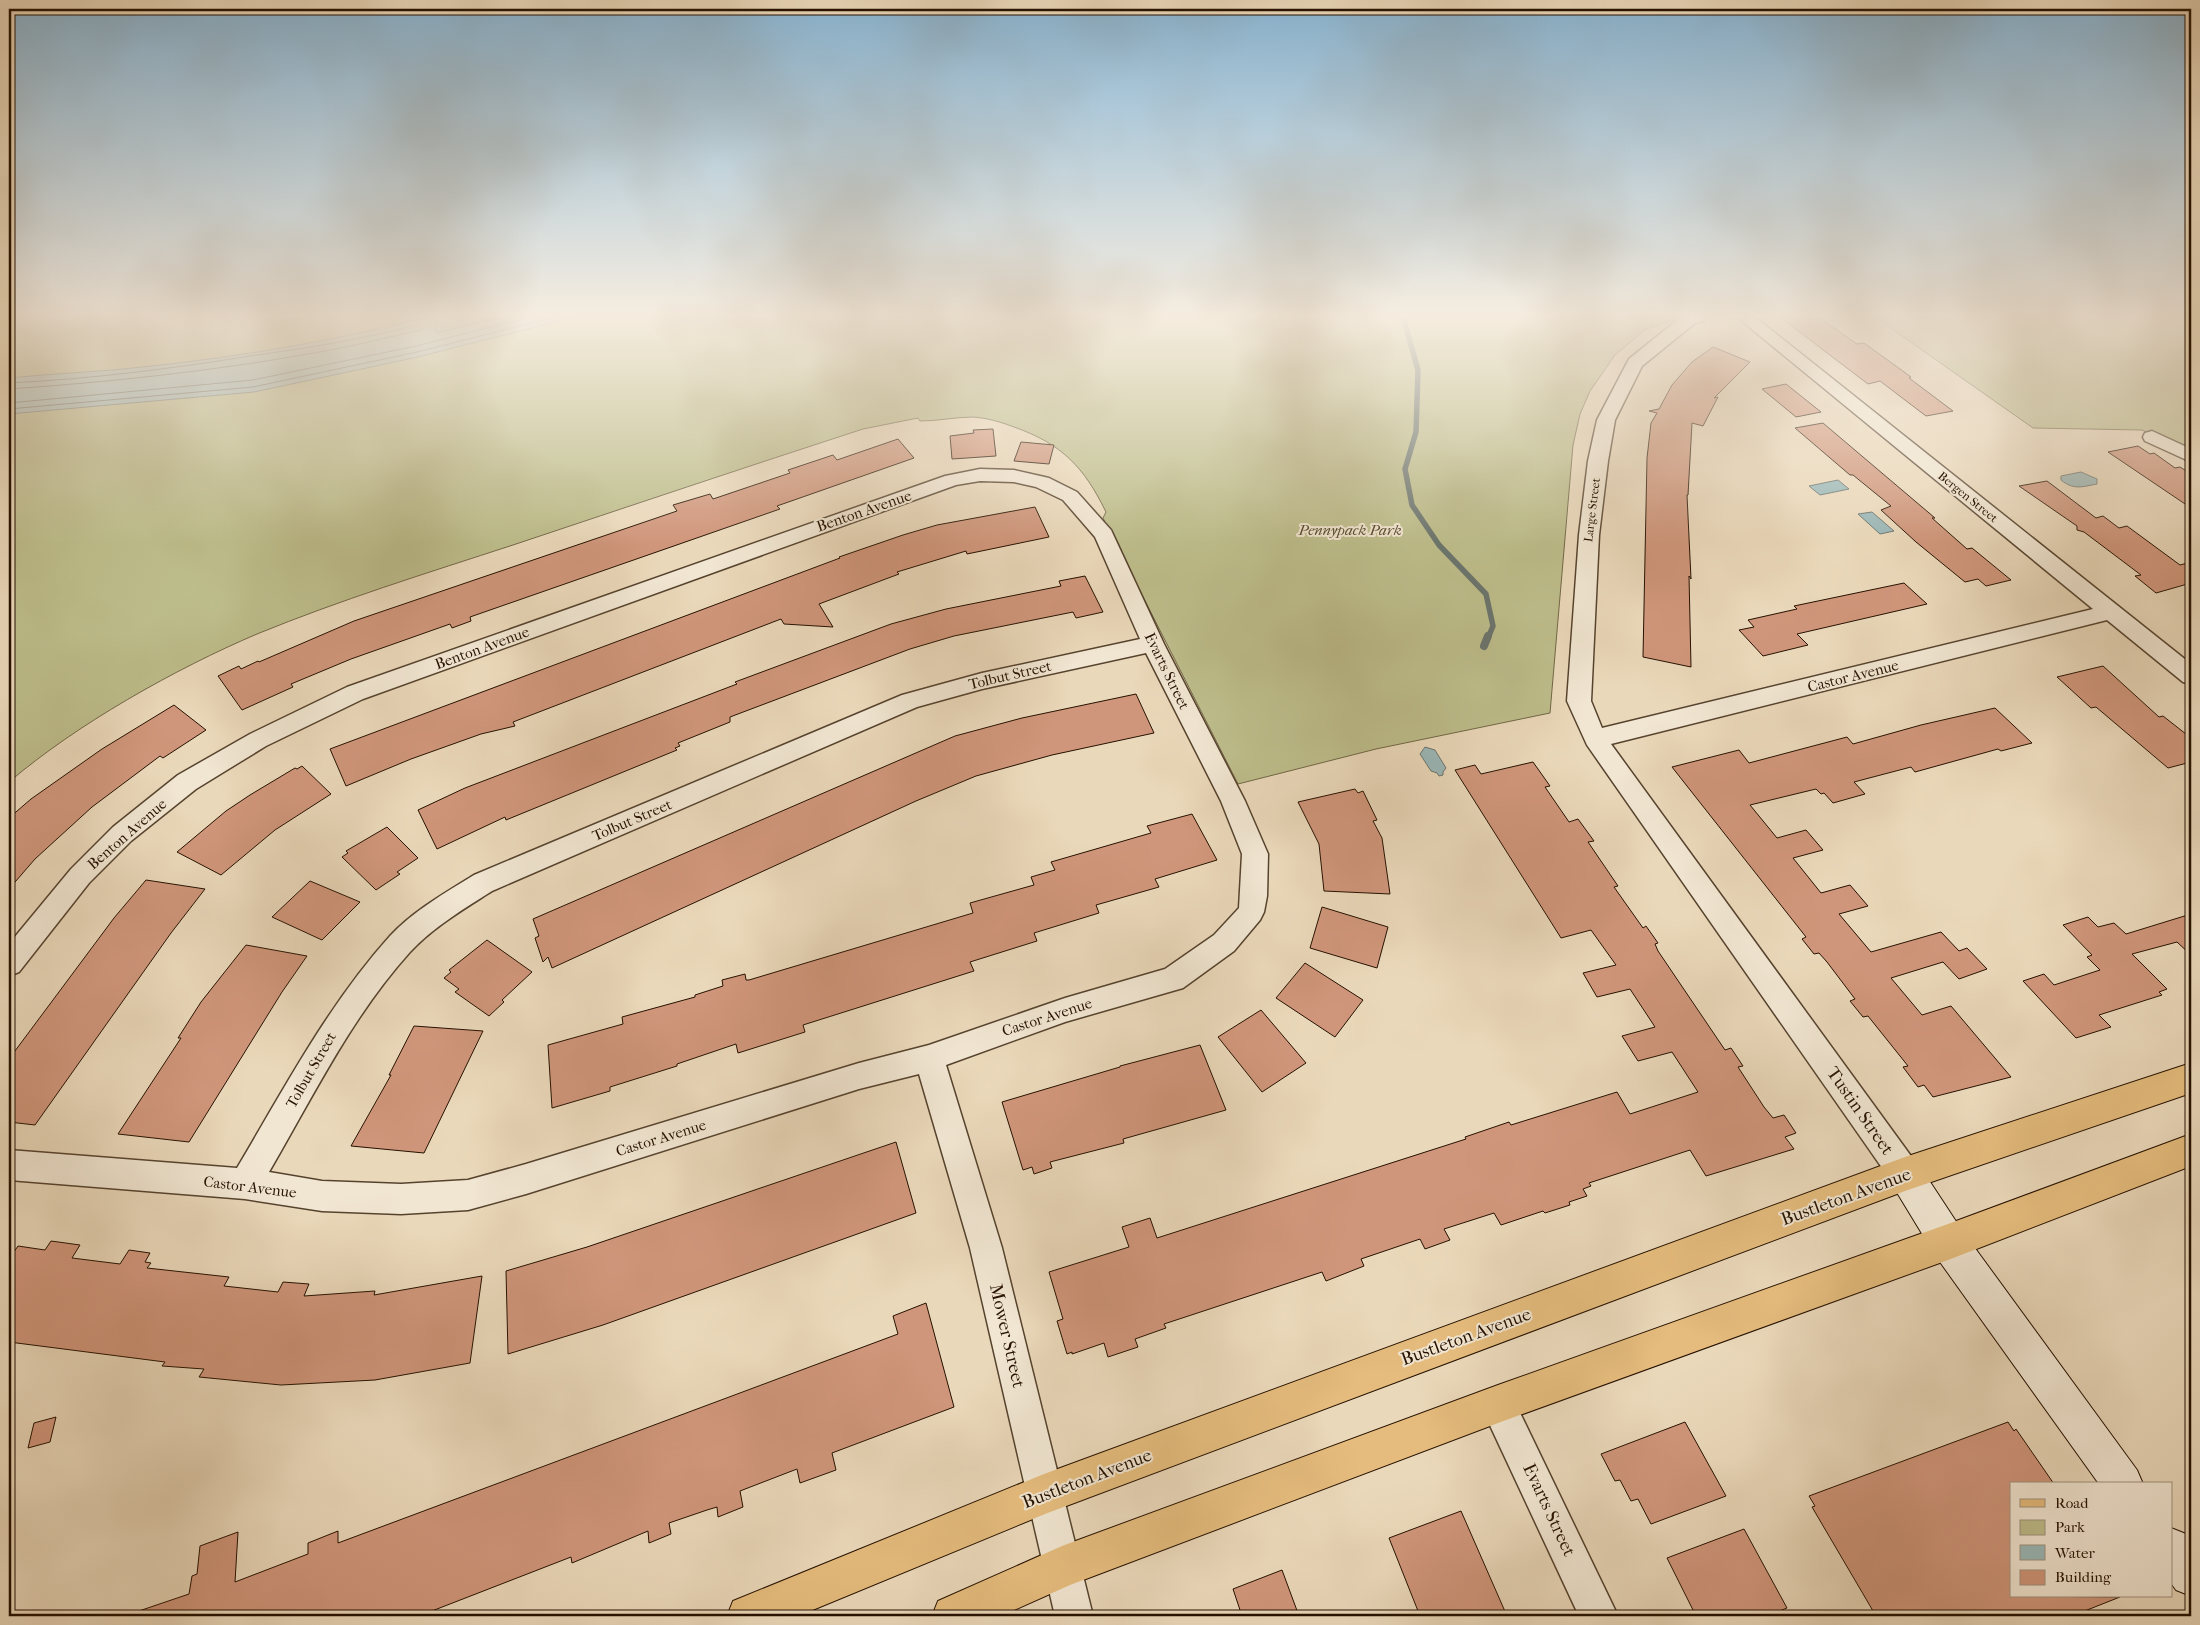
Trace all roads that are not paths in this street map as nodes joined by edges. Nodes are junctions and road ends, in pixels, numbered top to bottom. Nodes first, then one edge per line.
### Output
1 (1620, 393) edge
2 (1838, 393) edge
3 (2152, 437) dead end
4 (2191, 456) edge
5 (1034, 480) joint
6 (2110, 612) junction
7 (1153, 644) junction
8 (2191, 676) edge
9 (1595, 739) junction
10 (1254, 891) joint
11 (9, 964) edge
12 (929, 1058) junction
13 (2191, 1078) edge
14 (2191, 1150) edge
15 (9, 1165) edge
16 (1905, 1174) junction
17 (245, 1184) junction
18 (1948, 1242) junction
19 (1498, 1404) junction
20 (2122, 1482) edge
21 (1044, 1494) junction
22 (2172, 1550) edge
23 (1062, 1567) junction
24 (2191, 1575) edge
25 (748, 1616) edge
26 (953, 1616) edge
27 (1074, 1616) edge
28 (1599, 1616) edge

1 - 9 street, Large Street
2 - 6 street, Bergen Street
3 - 4 street
5 - 7 street, Evarts Street
5 - 11 street, Benton Avenue
6 - 8 street, Bergen Street
6 - 9 street, Castor Avenue
7 - 10 street, Evarts Street
7 - 17 street, Tolbut Street
9 - 16 street, Tustin Street
10 - 12 street, Castor Avenue
12 - 17 street, Castor Avenue
12 - 21 street, Mower Street
13 - 16 main road, Bustleton Avenue
14 - 18 main road
15 - 17 street, Castor Avenue
16 - 18 street, Tustin Street
16 - 21 main road, Bustleton Avenue
18 - 19 main road
18 - 20 street, Tustin Street
19 - 23 main road
19 - 28 street, Evarts Street
21 - 23 street, Mower Street
21 - 25 main road, Bustleton Avenue
22 - 24 street
23 - 26 main road
23 - 27 street, Mower Street

